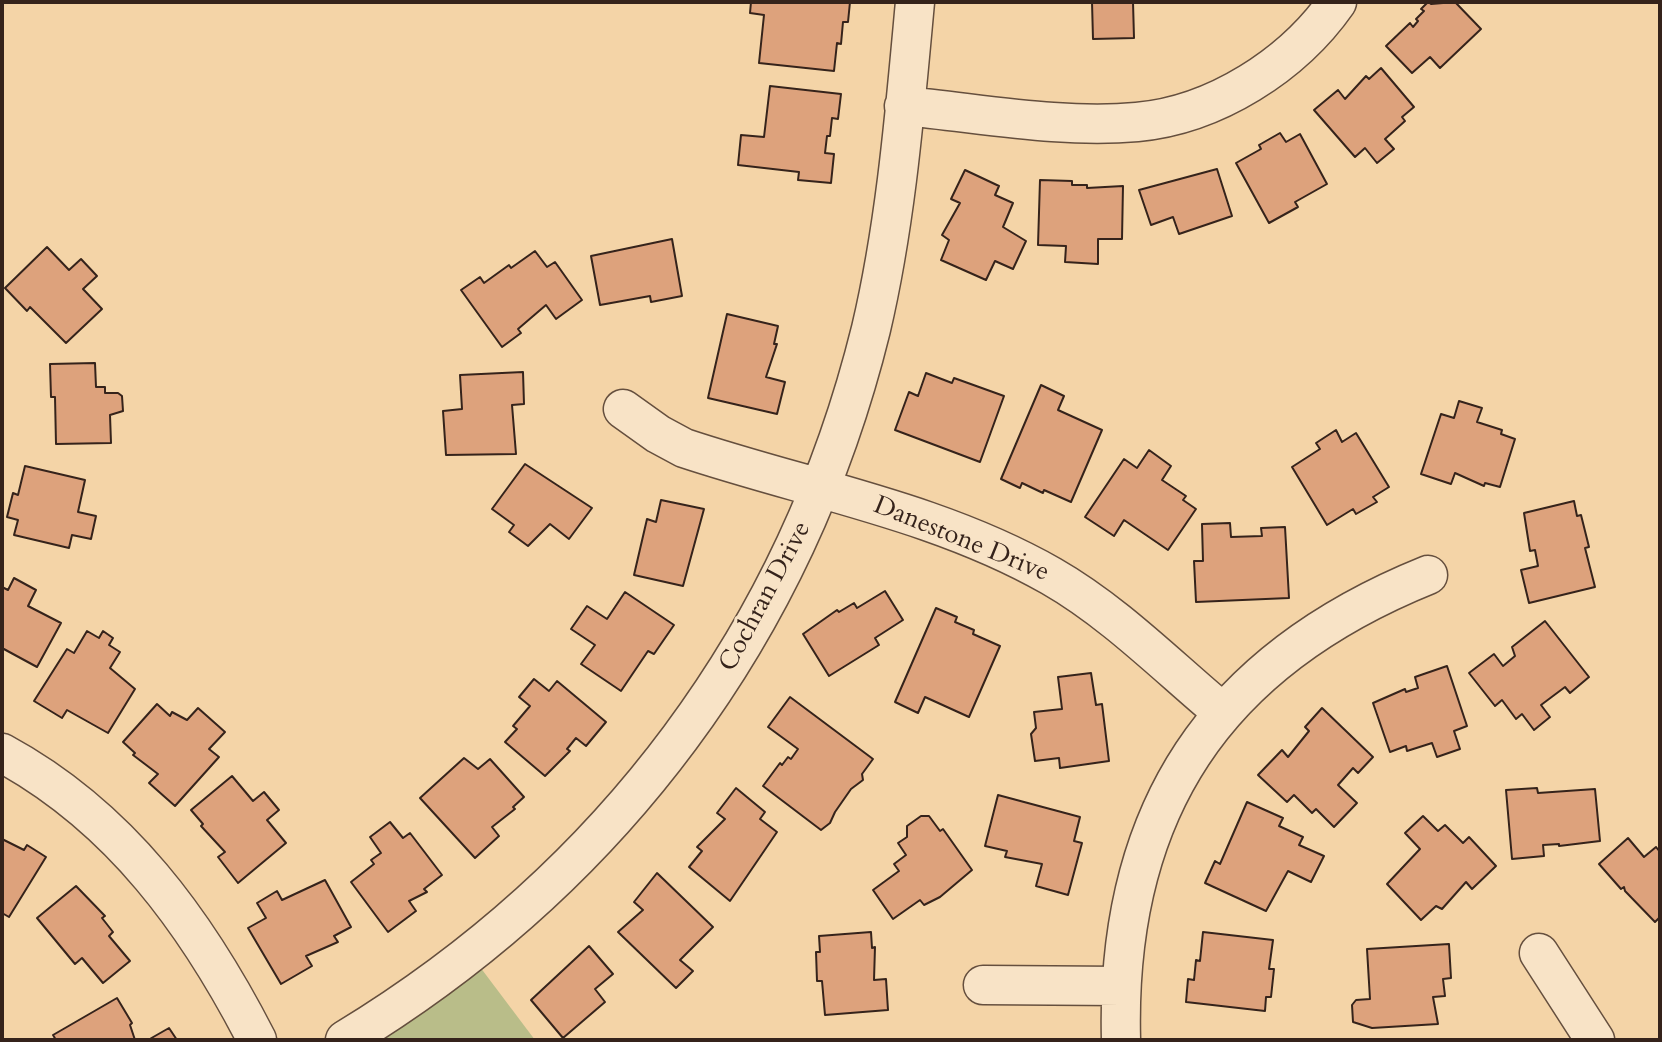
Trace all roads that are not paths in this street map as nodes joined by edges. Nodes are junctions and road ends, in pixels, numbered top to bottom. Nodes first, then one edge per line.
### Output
1 (915, 2) edge
2 (1337, 2) edge
3 (904, 106) junction
4 (623, 409) dead end
5 (822, 487) junction
6 (1428, 575) dead end
7 (1223, 712) junction
8 (2, 753) edge
9 (1539, 953) dead end
10 (983, 985) dead end
11 (1121, 986) junction
12 (257, 1040) edge
13 (345, 1040) edge
14 (1121, 1040) edge
15 (1595, 1040) edge

1 - 3 street, Cochran Drive
2 - 3 street
3 - 5 street, Cochran Drive
4 - 5 street, Danestone Drive
5 - 7 street, Danestone Drive
5 - 13 street, Cochran Drive
6 - 7 street
7 - 11 street
8 - 12 street
9 - 15 street
10 - 11 street
11 - 14 street

